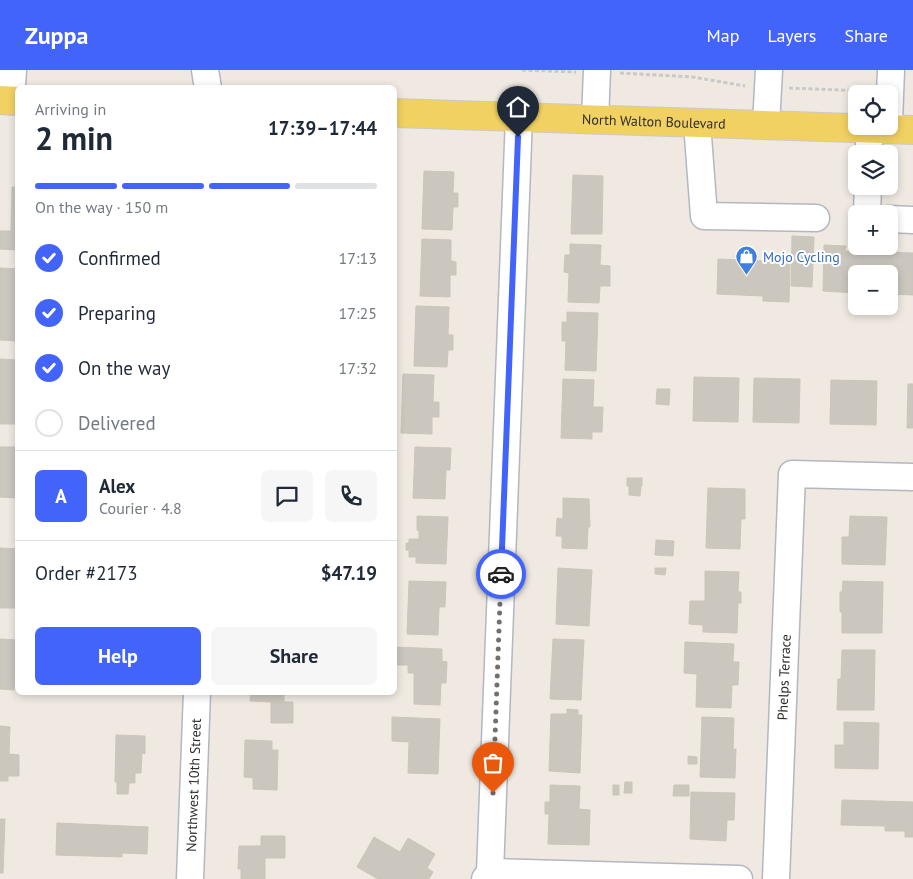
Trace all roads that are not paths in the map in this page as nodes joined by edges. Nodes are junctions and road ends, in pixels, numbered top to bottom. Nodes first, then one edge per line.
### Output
1 (13, 70) edge
2 (205, 70) edge
3 (769, 70) edge
4 (596, 71) edge
5 (208, 85) edge
6 (9, 101) edge
7 (397, 113) edge
8 (519, 117) junction
9 (595, 120) junction
10 (697, 123) junction
11 (766, 125) junction
12 (848, 129) edge
13 (816, 218) dead end
14 (898, 219) edge
15 (913, 220) edge
16 (913, 477) edge
17 (196, 695) edge
18 (487, 875) edge
19 (190, 879) edge
20 (739, 879) edge
21 (776, 879) edge

1 - 6 street
2 - 5 street
3 - 11 street
4 - 9 street
7 - 8 main road, North Walton Boulevard
8 - 9 main road, North Walton Boulevard
8 - 18 street
9 - 10 main road, North Walton Boulevard
10 - 11 main road, North Walton Boulevard
10 - 13 street
11 - 12 main road, North Walton Boulevard
14 - 15 street
16 - 21 street, Phelps Terrace
17 - 19 street, Northwest 10th Street
18 - 20 street

